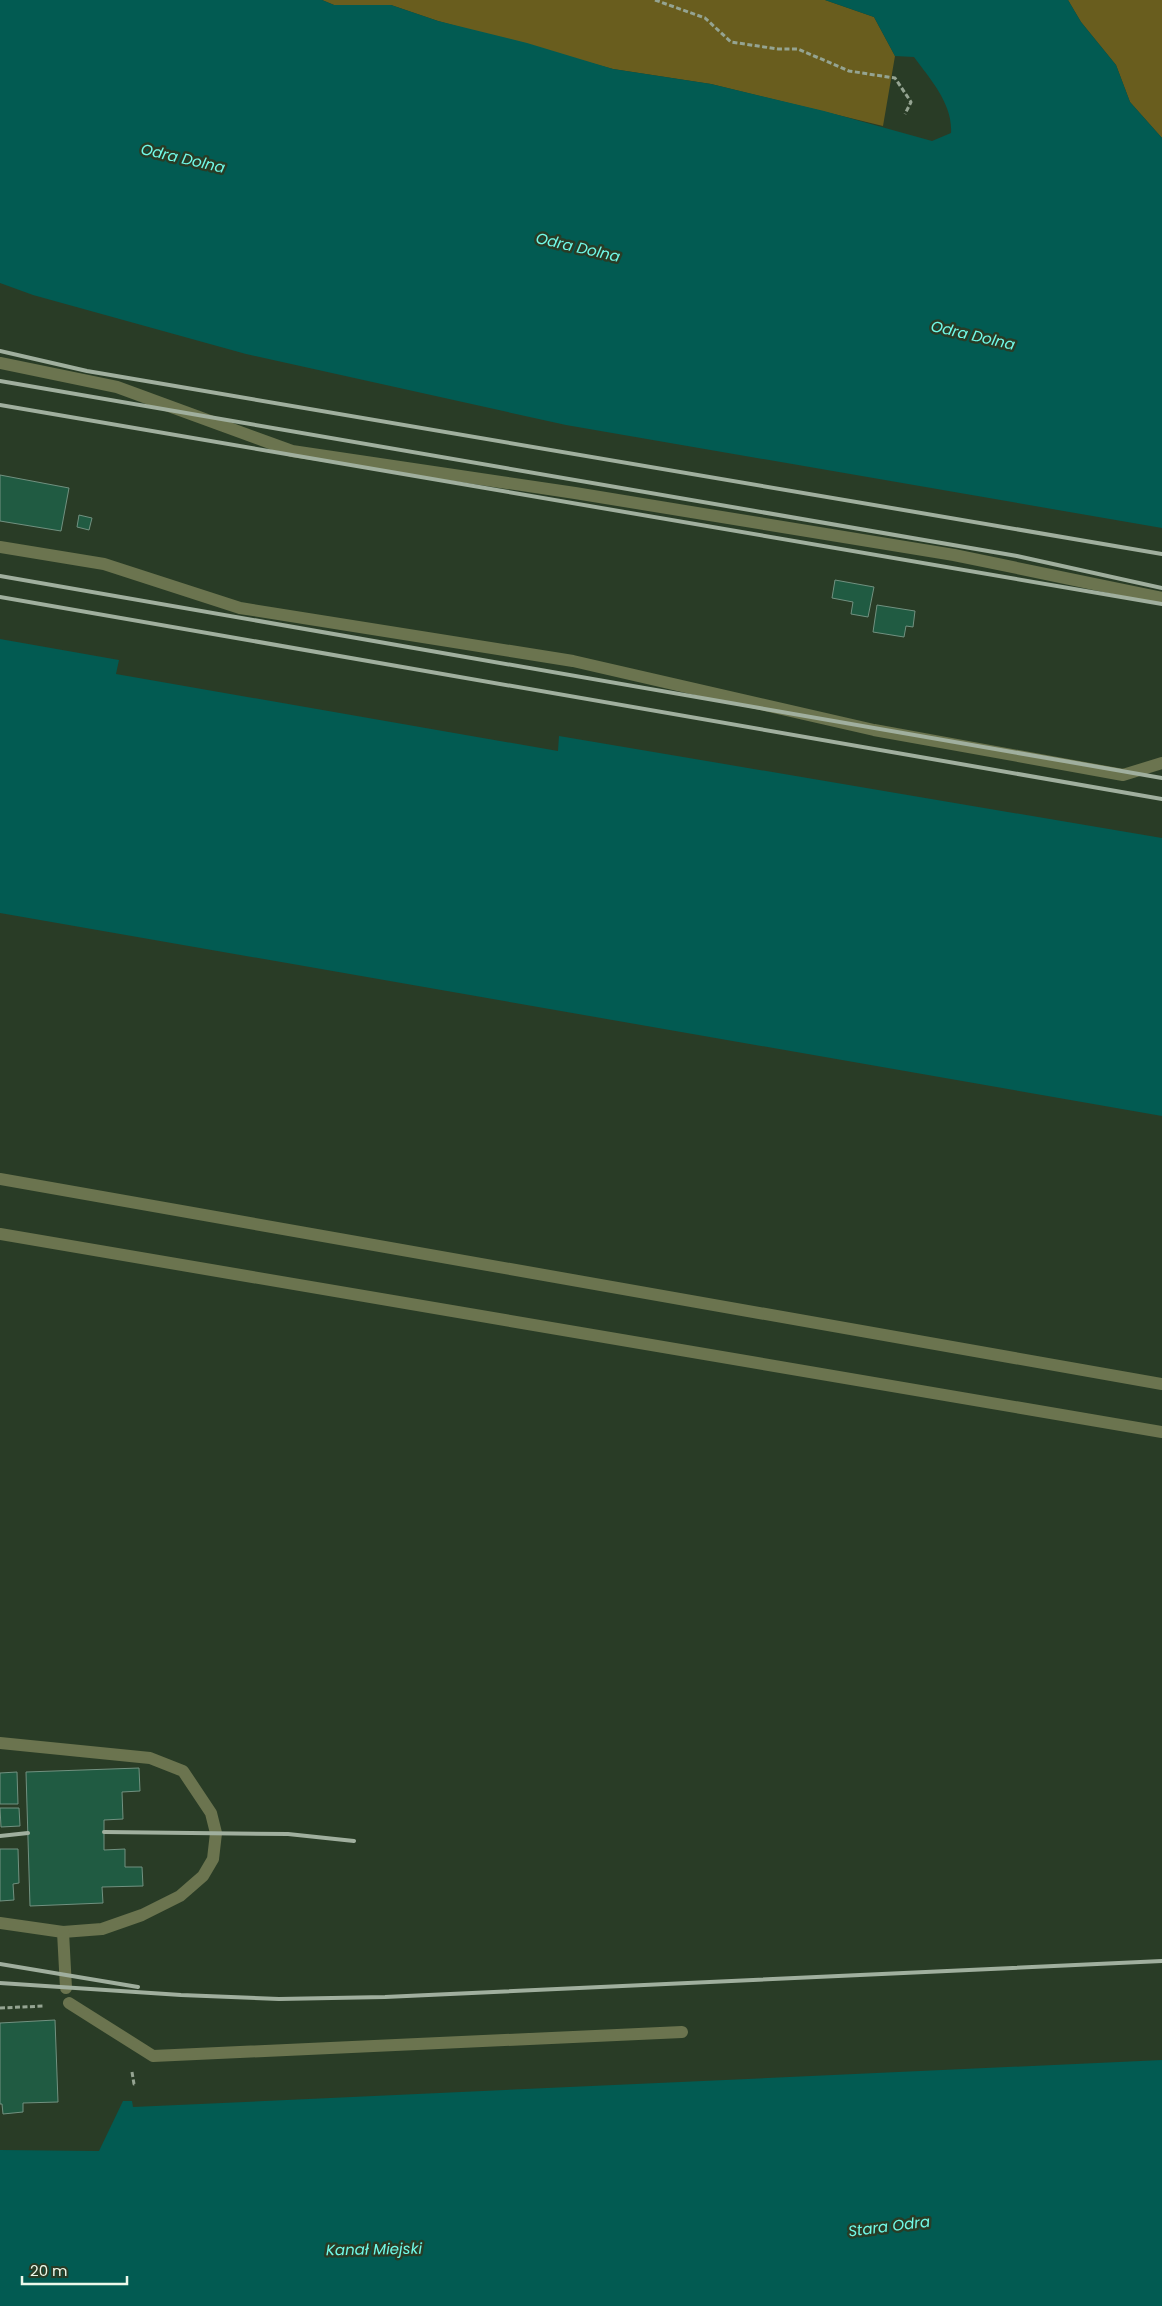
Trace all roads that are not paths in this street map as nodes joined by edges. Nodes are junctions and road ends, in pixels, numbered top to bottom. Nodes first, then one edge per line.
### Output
1 (0, 363) edge
2 (0, 547) edge
3 (1162, 598) edge
4 (1162, 763) edge
5 (0, 1179) edge
6 (0, 1234) edge
7 (1162, 1384) edge
8 (1162, 1432) edge
9 (0, 1743) edge
10 (0, 1923) edge
11 (63, 1932) junction
12 (66, 1988) dead end
13 (68, 2004) dead end
14 (682, 2032) dead end

1 - 3 lane
2 - 4 lane
5 - 7 lane
6 - 8 lane
9 - 11 lane
10 - 11 lane
11 - 12 lane
13 - 14 lane

